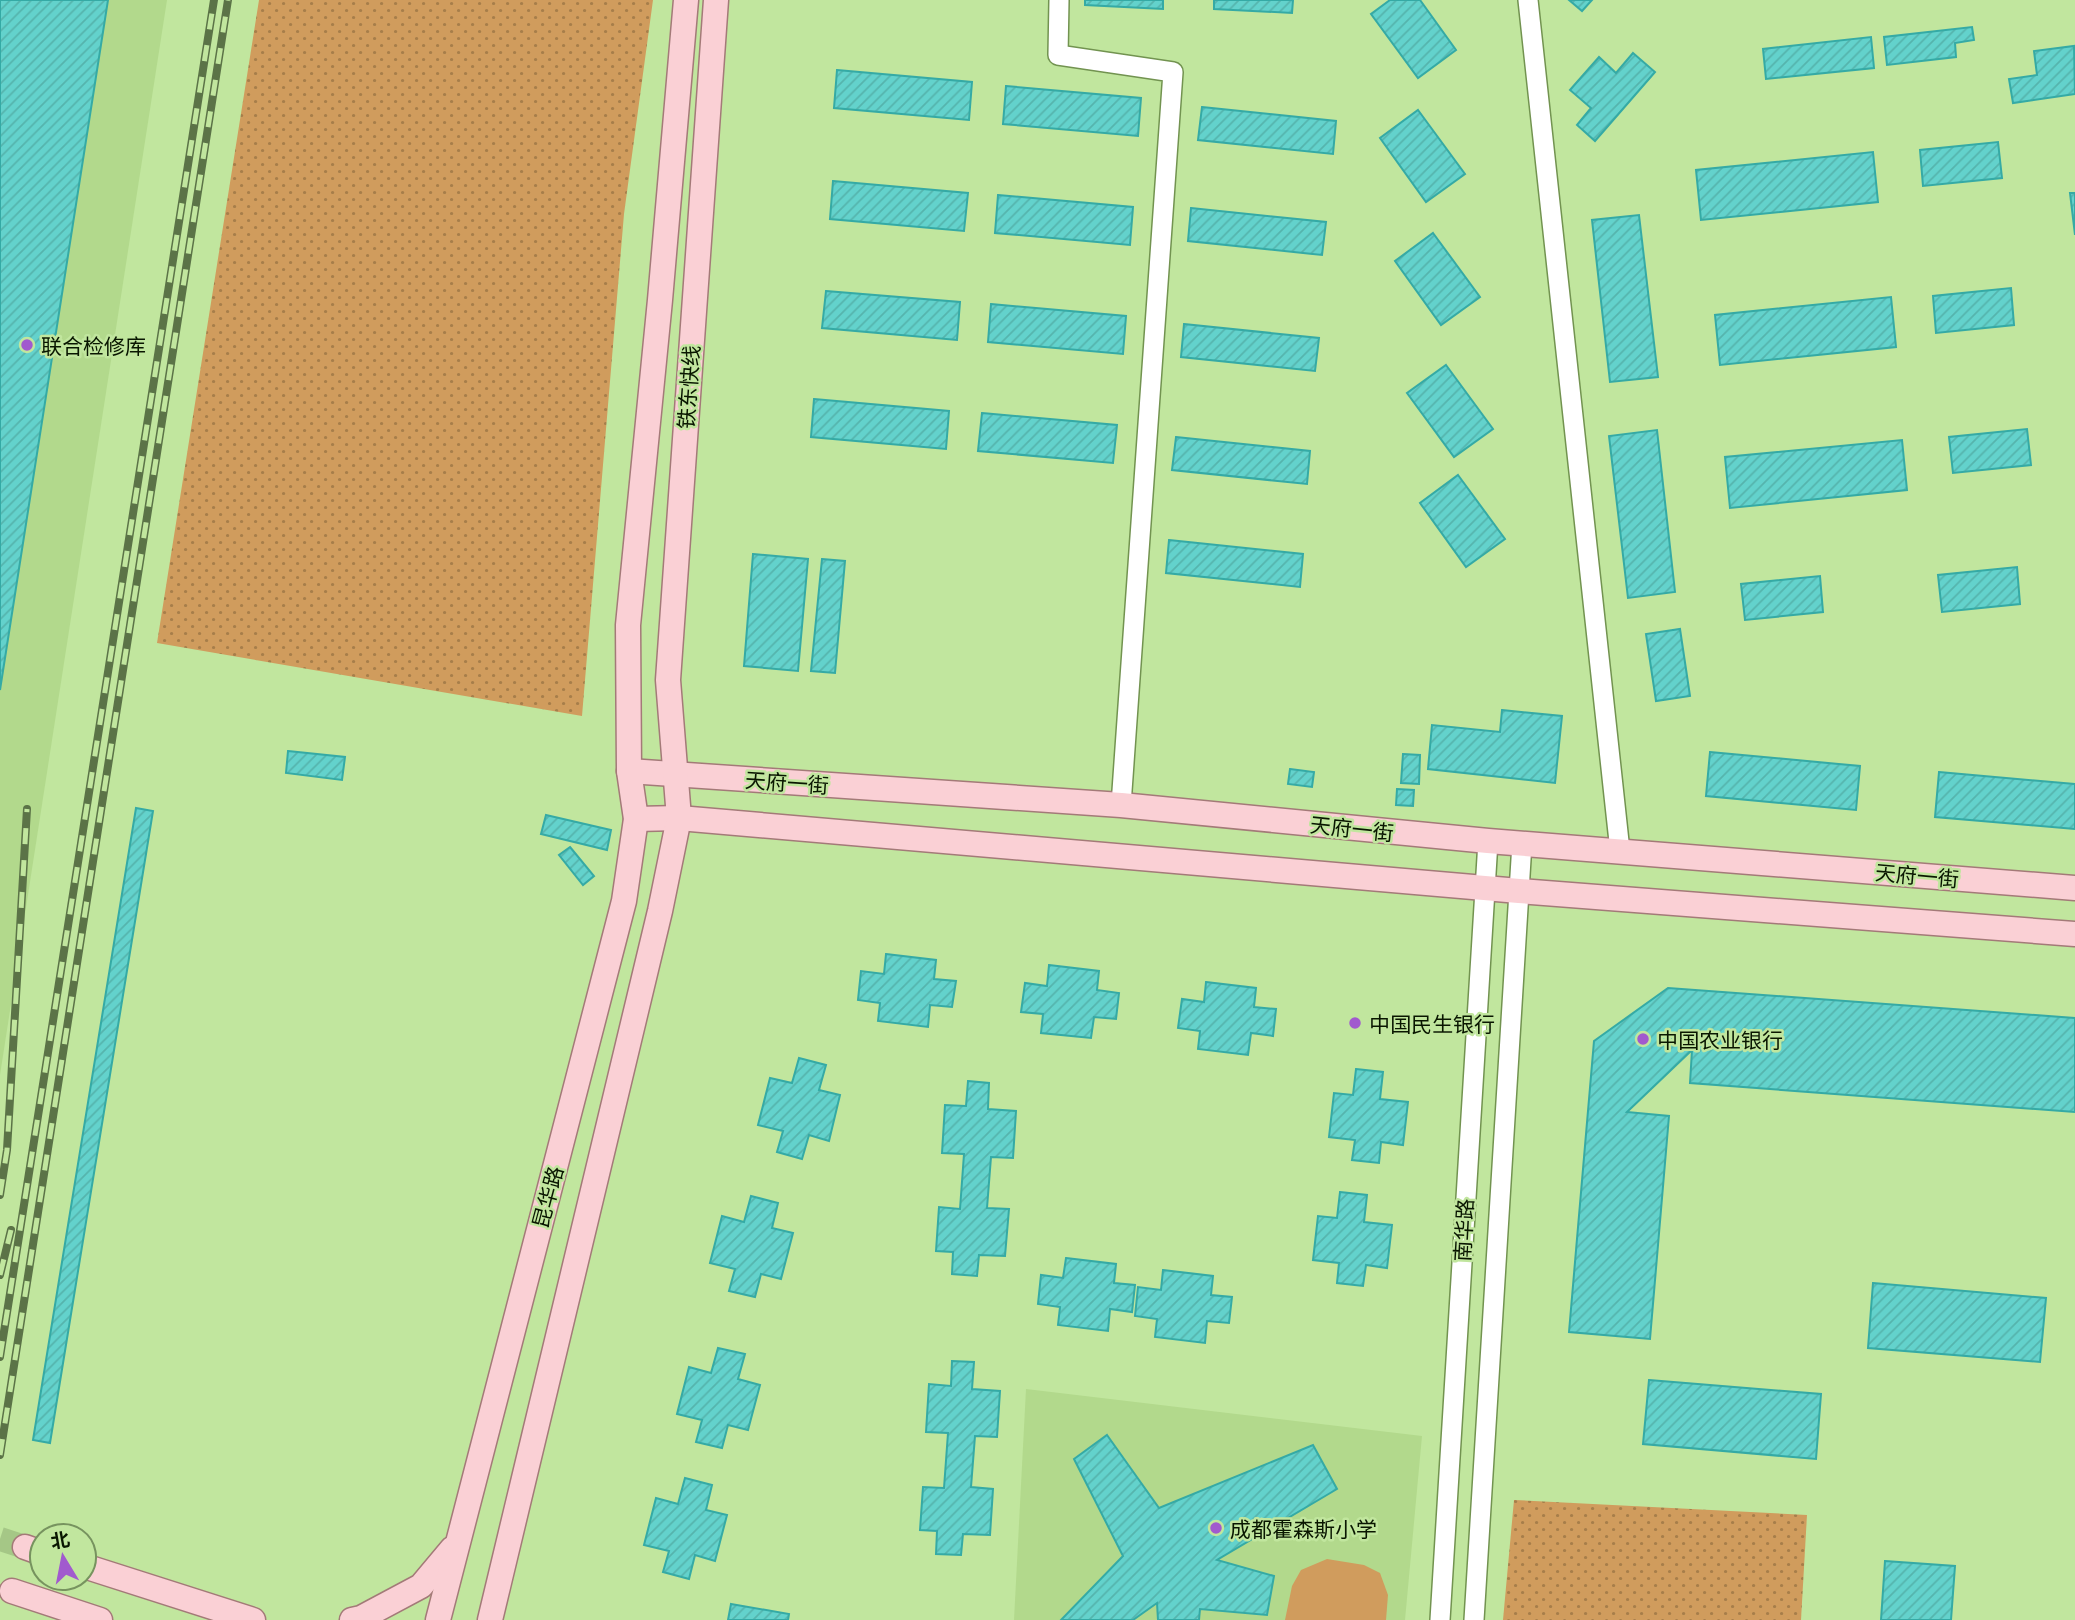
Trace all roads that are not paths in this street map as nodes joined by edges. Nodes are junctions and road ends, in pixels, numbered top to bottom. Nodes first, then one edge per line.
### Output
1 (685, 0) edge
2 (716, 0) edge
3 (1059, 0) edge
4 (1528, 0) edge
5 (629, 771) junction
6 (676, 775) junction
7 (1121, 805) junction
8 (679, 818) junction
9 (636, 819) junction
10 (1488, 841) junction
11 (1522, 843) junction
12 (1620, 851) junction
13 (1484, 888) junction
14 (2075, 888) edge
15 (1519, 891) junction
16 (2075, 934) edge
17 (457, 1543) junction
18 (98, 1570) edge
19 (12, 1591) dead end
20 (100, 1620) edge
21 (253, 1620) edge
22 (352, 1620) edge
23 (438, 1620) edge
24 (490, 1620) edge
25 (1440, 1620) edge
26 (1474, 1620) edge

1 - 5 main road, 铁东快线
2 - 6 main road, 铁东快线
3 - 7 street
4 - 12 street
5 - 6 main road, 天府一街
5 - 9 main road, 昆华路
6 - 7 main road, 天府一街
6 - 8 main road, 昆华路
7 - 10 main road, 天府一街
8 - 9 main road
8 - 13 main road
8 - 24 main road, 昆华路
9 - 17 main road, 昆华路
10 - 11 main road, 天府一街
10 - 13 street, 南华路
11 - 12 main road, 天府一街
11 - 15 street
12 - 14 main road, 天府一街
13 - 15 main road
13 - 25 street, 南华路
15 - 16 main road
15 - 26 street
17 - 22 main road
17 - 23 main road, 昆华路
18 - 21 main road
19 - 20 main road

